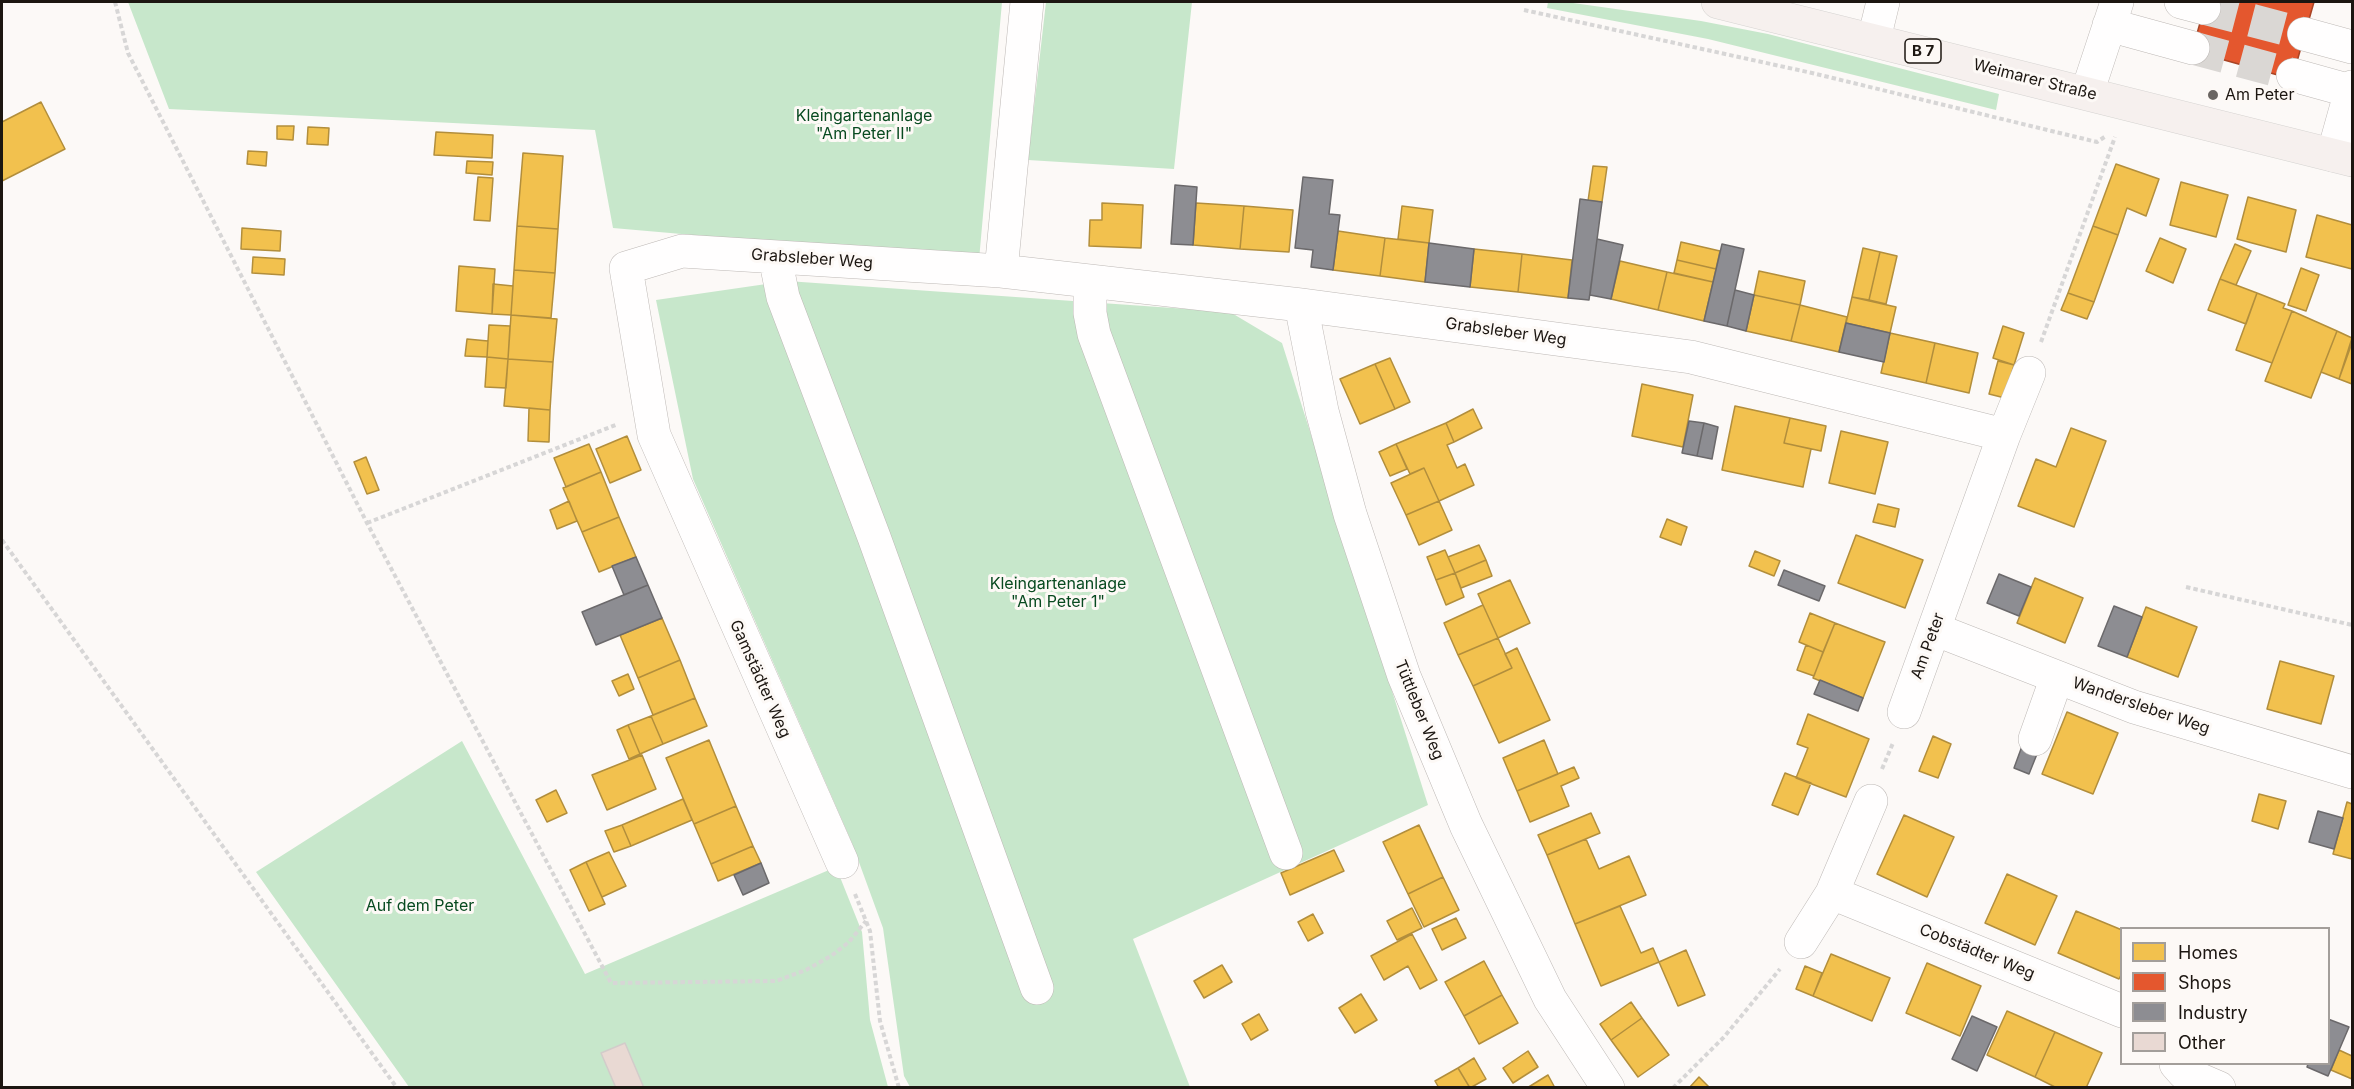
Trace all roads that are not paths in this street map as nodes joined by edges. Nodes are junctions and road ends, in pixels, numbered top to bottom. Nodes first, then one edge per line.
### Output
1 (1027, 2) edge
2 (1718, 2) edge
3 (1883, 2) edge
4 (2113, 13) edge
5 (2304, 34) tunnel mouth
6 (1874, 39) junction
7 (2352, 47) edge
8 (2193, 48) tunnel mouth
9 (2293, 75) tunnel mouth
10 (2352, 89) edge
11 (2087, 93) junction
12 (2343, 157) edge
13 (775, 257) junction
14 (626, 268) joint
15 (1000, 271) junction
16 (1090, 281) junction
17 (1301, 305) junction
18 (2029, 373) road end
19 (2004, 435) junction
20 (1934, 629) junction
21 (2057, 677) junction
22 (1904, 712) road end
23 (2035, 739) dead end
24 (2352, 772) edge
25 (1870, 801) road end
26 (1286, 853) dead end
27 (842, 862) road end
28 (1832, 893) junction
29 (1801, 942) road end
30 (1037, 988) dead end
31 (2120, 1011) edge
32 (2176, 1065) edge
33 (1608, 1088) edge
34 (2219, 1088) edge

1 - 15 street
2 - 6 main road, Weimarer Straße / B 7
3 - 6 street
4 - 8 street
4 - 11 street
5 - 7 street
6 - 11 main road, Weimarer Straße / B 7
9 - 10 street
10 - 12 street
11 - 12 main road, Weimarer Straße / B 7
13 - 14 street, Grabsleber Weg
13 - 15 street, Grabsleber Weg
13 - 30 street
14 - 27 street, Gamstädter Weg
15 - 16 street, Grabsleber Weg
16 - 17 street, Grabsleber Weg
16 - 26 street
17 - 19 street, Grabsleber Weg
17 - 33 street, Tüttleber Weg
18 - 19 street, Am Peter
19 - 20 street, Am Peter
20 - 21 street, Wandersleber Weg
20 - 22 street, Am Peter
21 - 23 street
21 - 24 street, Wandersleber Weg
25 - 28 street
28 - 29 street
28 - 31 street, Cobstädter Weg
32 - 34 street

